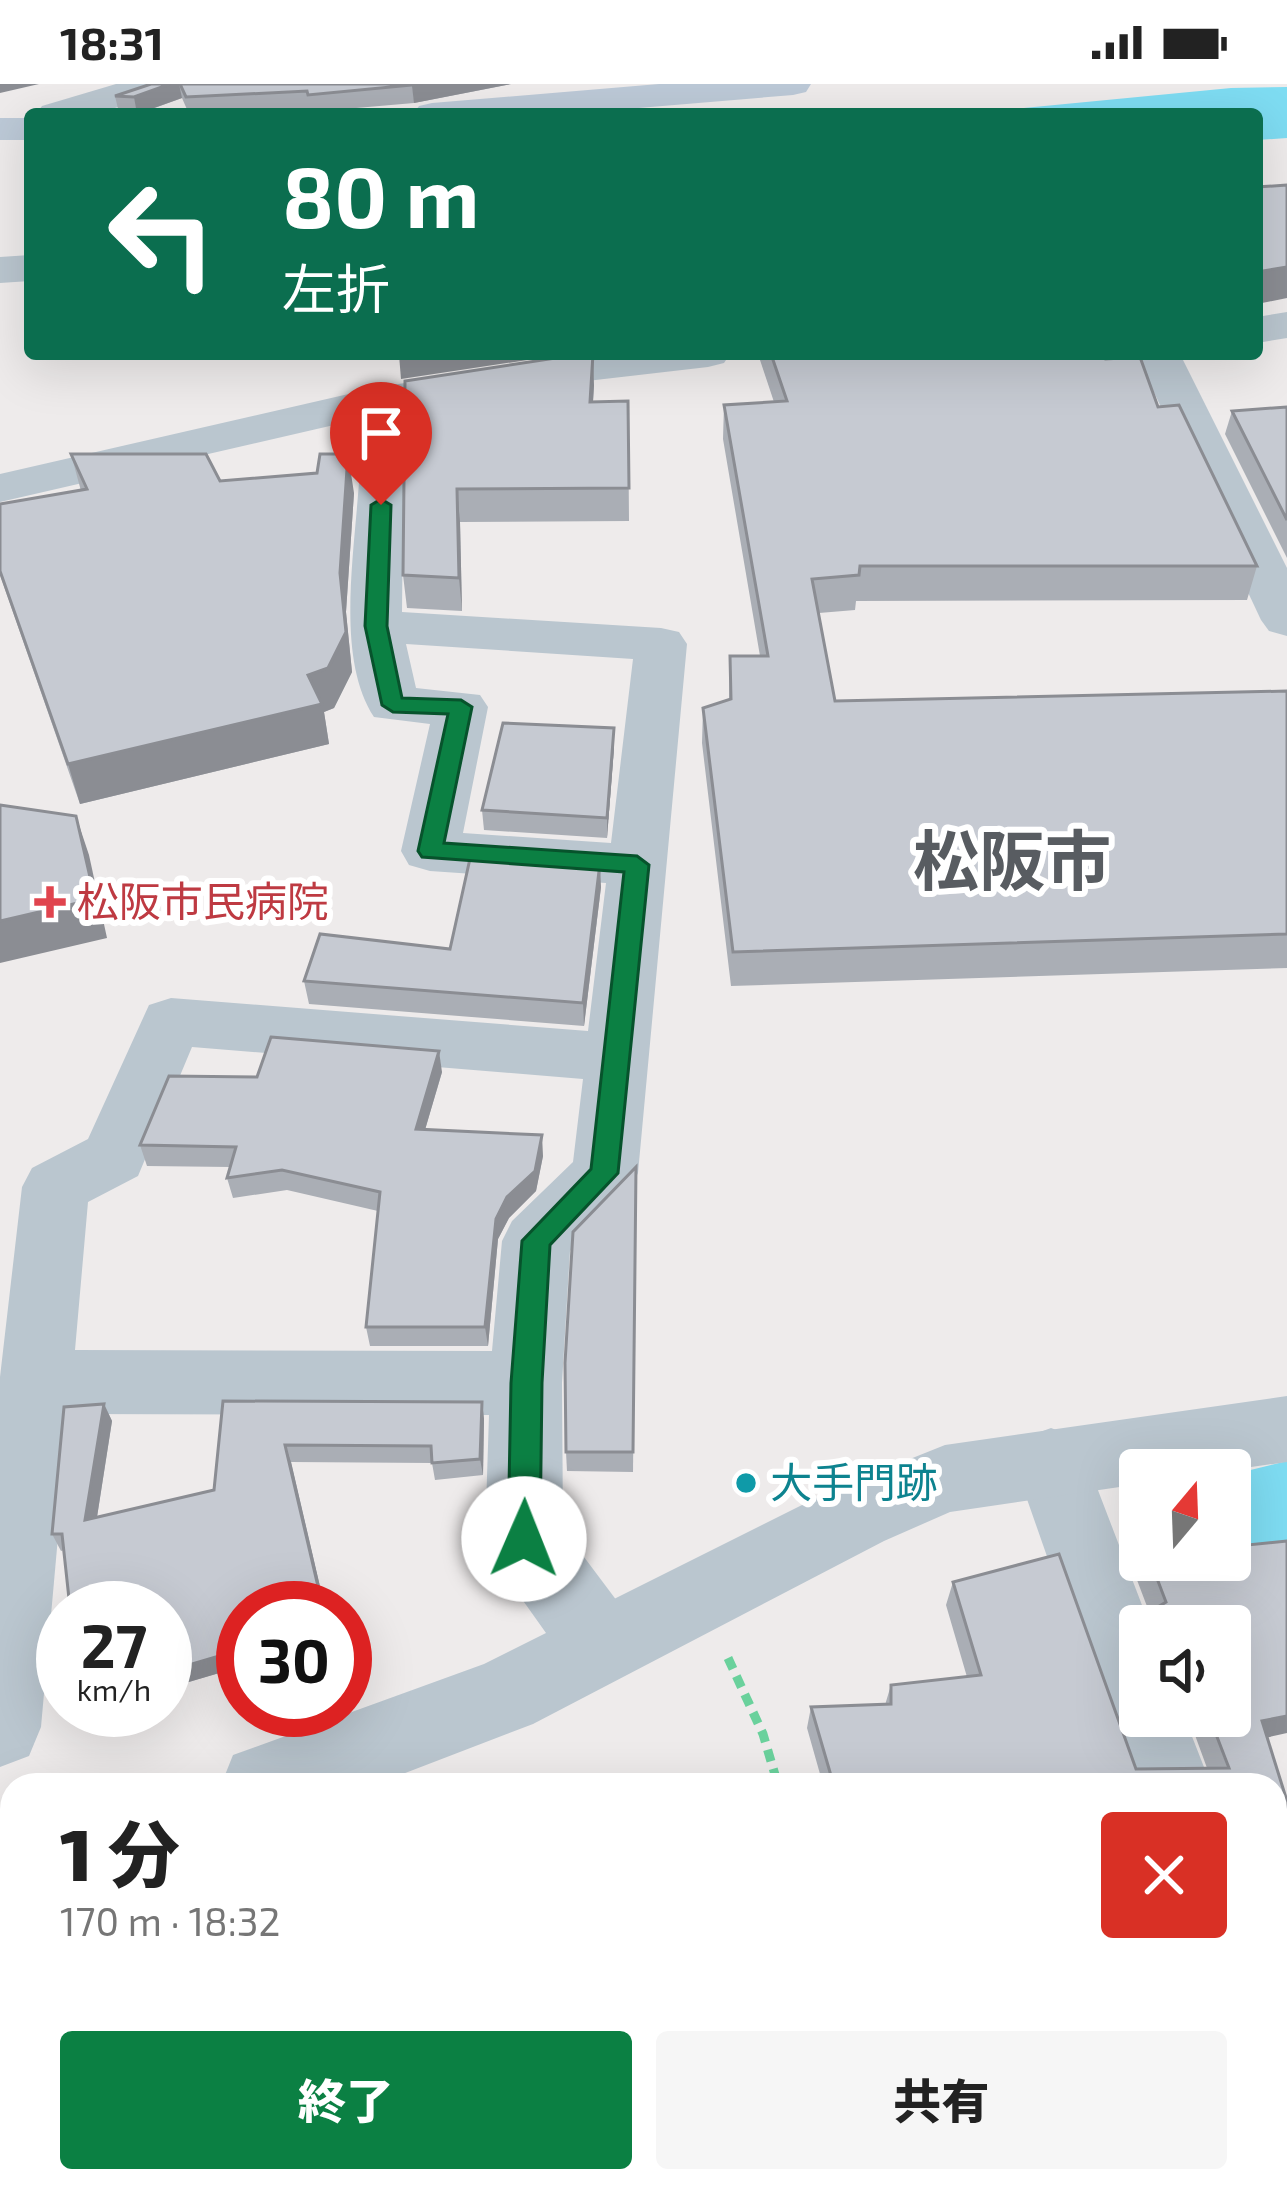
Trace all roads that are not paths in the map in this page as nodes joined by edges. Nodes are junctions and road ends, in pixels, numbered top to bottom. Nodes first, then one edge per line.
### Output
1 (155, 84) edge
2 (793, 84) edge
3 (606, 91) edge
4 (75, 108) edge
5 (477, 108) edge
6 (656, 360) edge
7 (1161, 360) edge
8 (379, 401) junction
9 (0, 488) edge
10 (1287, 620) edge
11 (376, 626) junction
12 (637, 865) junction
13 (617, 1058) junction
14 (34, 1382) junction
15 (526, 1383) junction
16 (1287, 1429) edge
17 (1051, 1462) junction
18 (601, 1644) junction
19 (1119, 1649) edge
20 (0, 1727) edge
21 (1151, 1737) edge
22 (295, 1773) edge
23 (1165, 1773) edge

1 - 4 street
2 - 3 main road
3 - 5 main road
6 - 8 street
7 - 10 street
8 - 9 street
8 - 11 street
11 - 12 street
11 - 12 street
12 - 13 street
13 - 14 street
13 - 15 street
14 - 15 street
14 - 20 street
15 - 18 street
16 - 17 street
17 - 18 street
17 - 19 street
18 - 22 street
21 - 23 street

